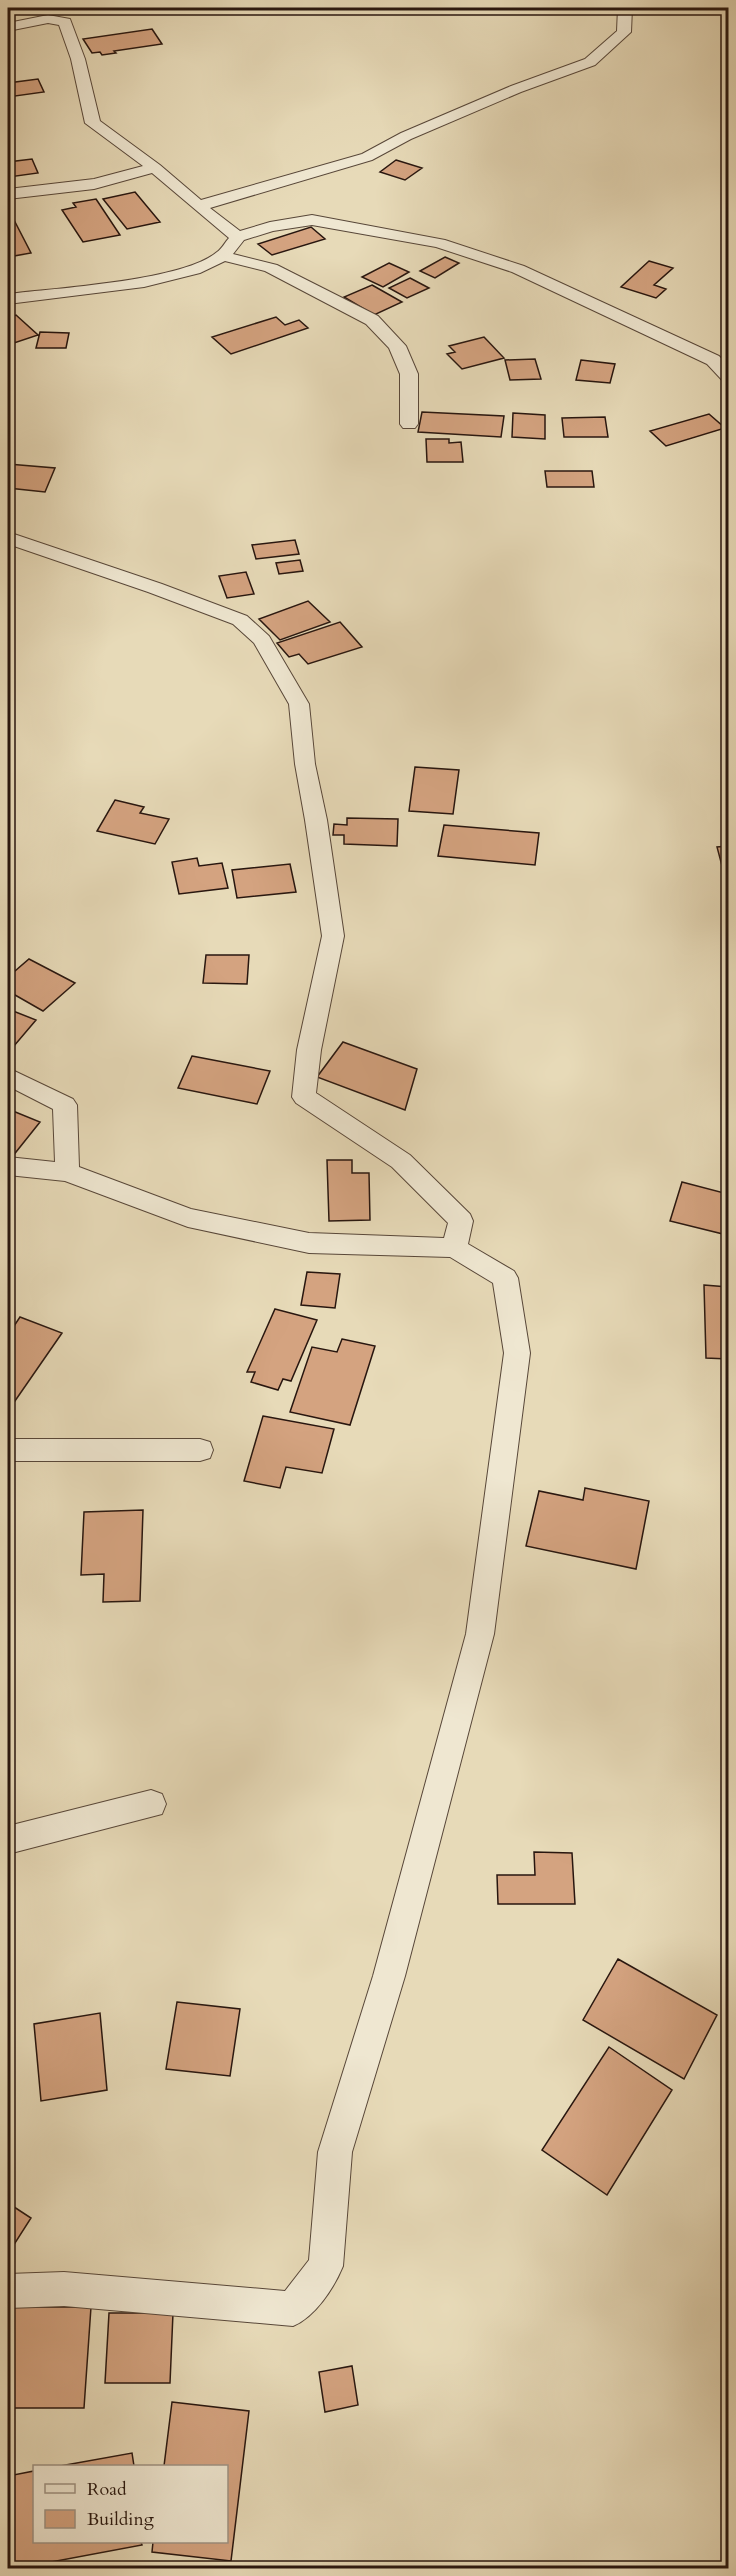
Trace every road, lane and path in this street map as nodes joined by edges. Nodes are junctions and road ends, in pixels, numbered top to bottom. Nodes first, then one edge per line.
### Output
1 (625, 8) edge
2 (8, 27) edge
3 (155, 168) junction
4 (8, 194) edge
5 (198, 206) junction
6 (238, 237) junction
7 (222, 256) junction
8 (8, 299) edge
9 (729, 376) edge
10 (409, 424) dead end
11 (8, 538) edge
12 (8, 1076) edge
13 (8, 1166) edge
14 (67, 1172) junction
15 (454, 1248) junction
16 (8, 1450) edge
17 (200, 1450) dead end
18 (150, 1804) dead end
19 (8, 1840) edge
20 (8, 2291) edge

1 - 5 street
2 - 3 street
3 - 4 street
3 - 5 street
5 - 6 street
6 - 7 street
6 - 9 street
7 - 8 street
7 - 10 street
11 - 15 street
12 - 14 street
13 - 14 street
14 - 15 street
15 - 20 street
16 - 17 street
18 - 19 street

